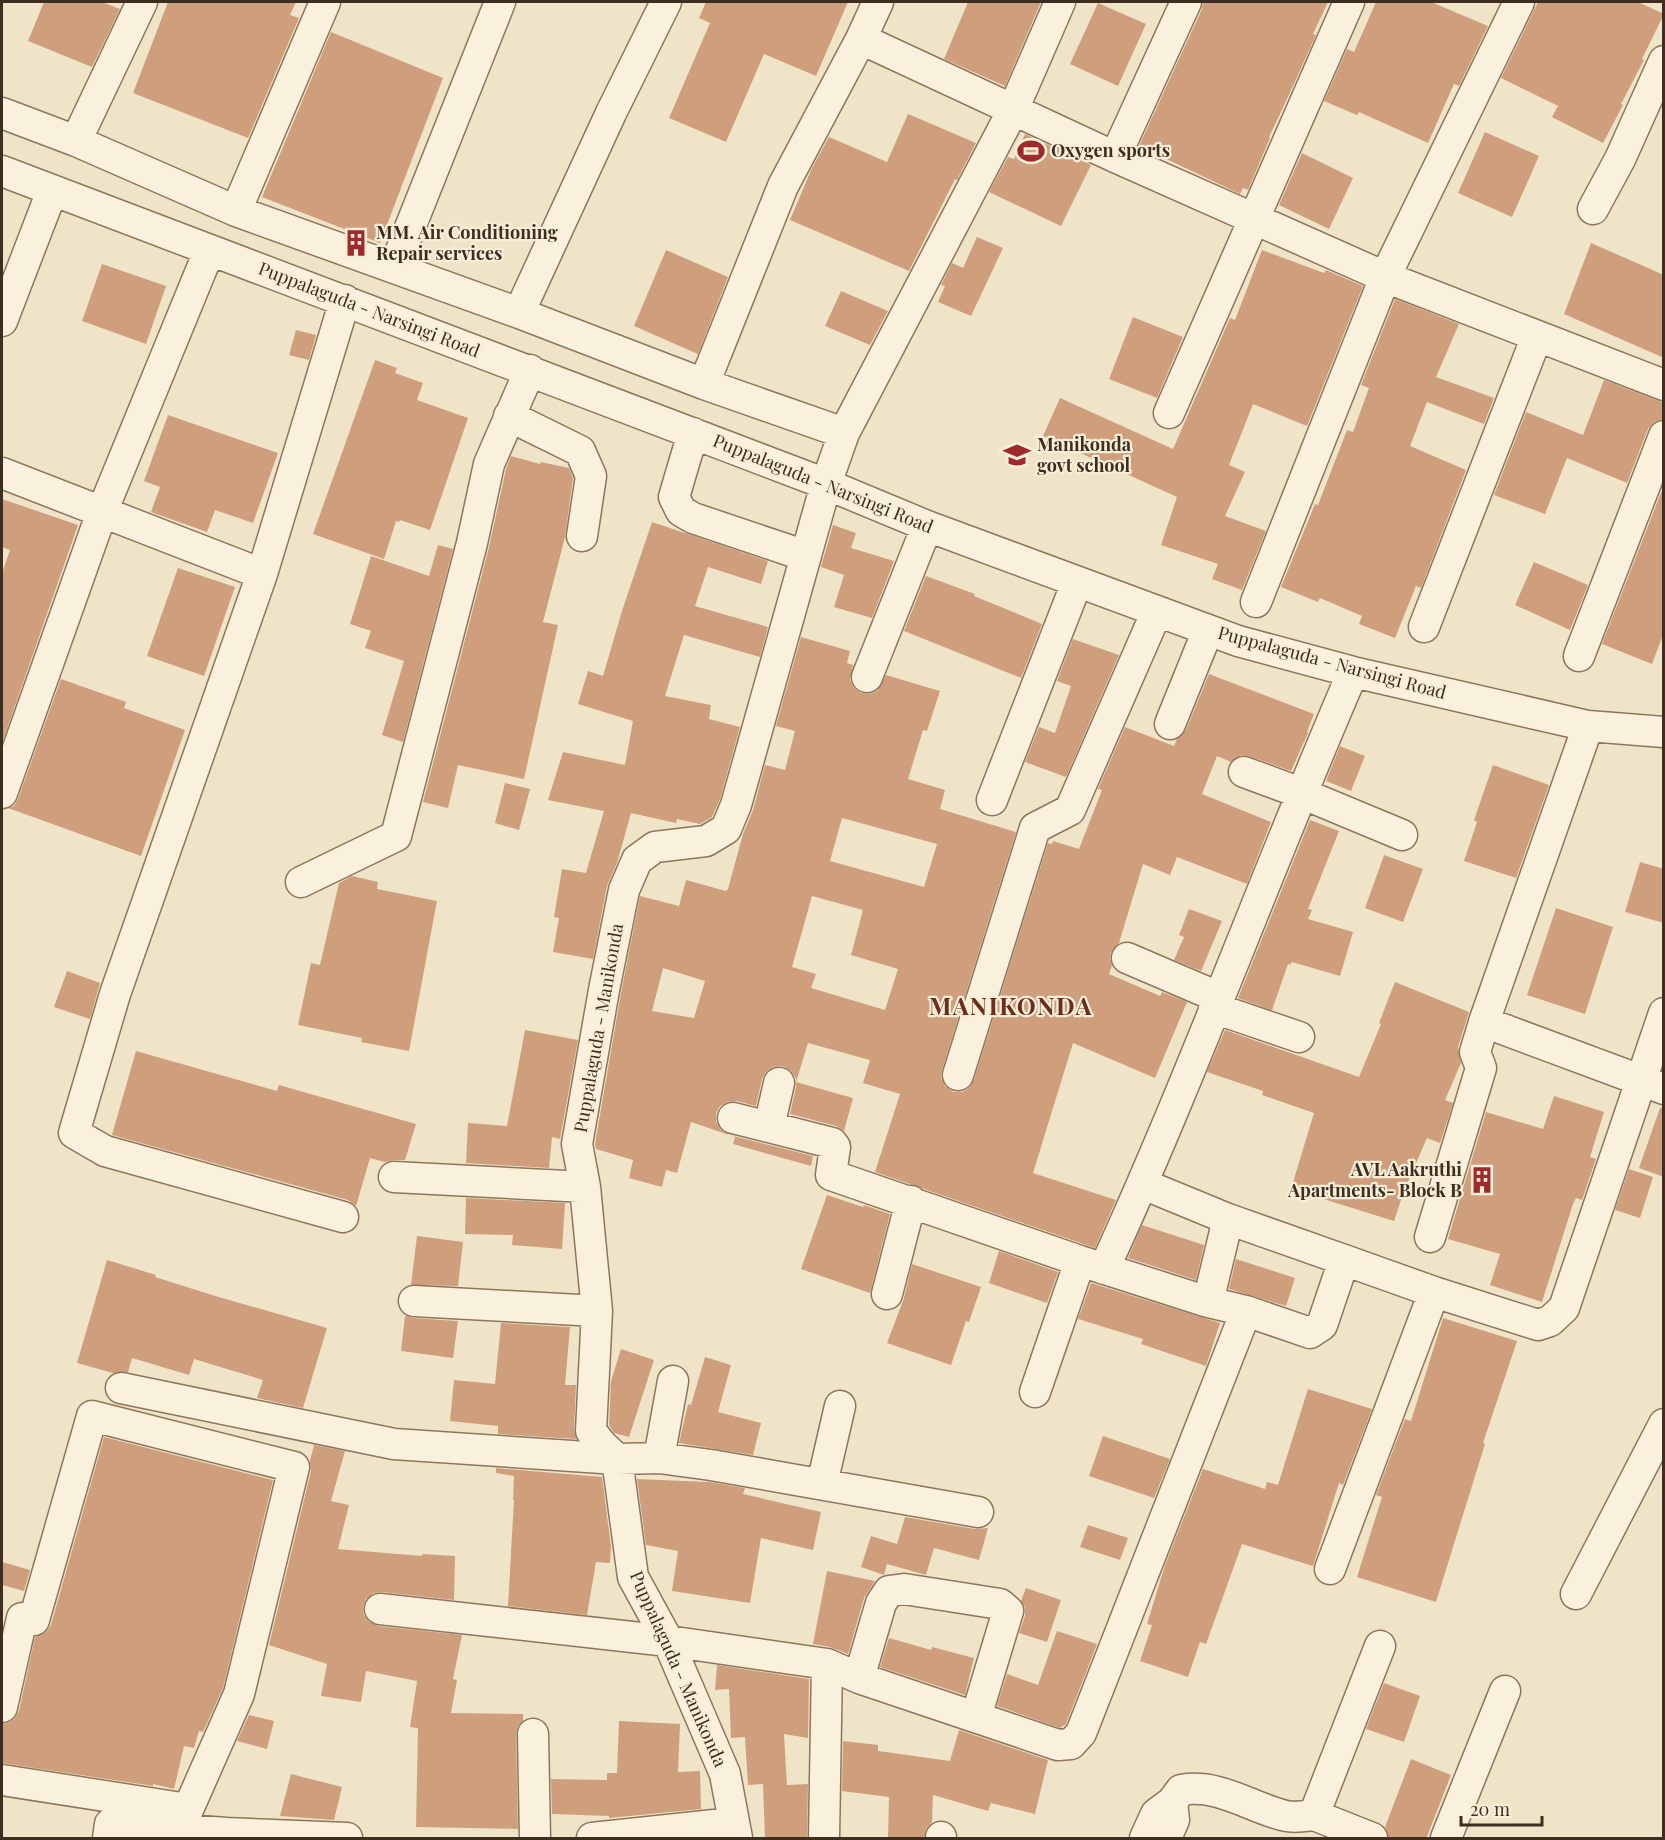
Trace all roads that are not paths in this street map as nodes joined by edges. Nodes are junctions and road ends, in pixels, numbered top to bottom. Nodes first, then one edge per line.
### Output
1 (142, 2) edge
2 (325, 2) edge
3 (500, 2) edge
4 (666, 2) edge
5 (878, 2) edge
6 (1060, 2) edge
7 (1186, 2) edge
8 (1349, 2) edge
9 (1519, 2) edge
10 (861, 39) junction
11 (1664, 61) edge
12 (1013, 110) junction
13 (2, 113) edge
14 (76, 141) junction
15 (1115, 157) junction
16 (2, 171) edge
17 (52, 191) junction
18 (1593, 209) dead end
19 (236, 211) junction
20 (1252, 219) junction
21 (209, 250) junction
22 (394, 268) junction
23 (1385, 277) junction
24 (345, 300) junction
25 (519, 313) junction
26 (2, 321) edge
27 (1537, 336) junction
28 (530, 370) junction
29 (704, 384) junction
30 (1664, 385) edge
31 (1169, 413) dead end
32 (509, 416) junction
33 (693, 433) junction
34 (844, 433) junction
35 (1664, 436) edge
36 (2, 473) edge
37 (826, 483) junction
38 (102, 512) junction
39 (927, 526) junction
40 (582, 536) dead end
41 (806, 555) junction
42 (262, 574) junction
43 (1077, 582) junction
44 (1256, 602) dead end
45 (1157, 612) junction
46 (1424, 627) dead end
47 (1208, 630) junction
48 (1579, 656) dead end
49 (1353, 672) junction
50 (867, 677) dead end
51 (1170, 724) dead end
52 (1588, 726) junction
53 (1664, 732) edge
54 (1244, 772) dead end
55 (2, 793) edge
56 (1301, 793) junction
57 (992, 800) dead end
58 (1402, 835) dead end
59 (301, 882) dead end
60 (1127, 958) dead end
61 (1216, 1003) junction
62 (1664, 1013) edge
63 (1484, 1022) junction
64 (1299, 1037) dead end
65 (958, 1075) dead end
66 (779, 1083) dead end
67 (1652, 1085) edge
68 (733, 1118) dead end
69 (769, 1126) junction
70 (394, 1177) dead end
71 (1143, 1184) junction
72 (585, 1187) junction
73 (911, 1202) junction
74 (343, 1217) dead end
75 (1228, 1219) junction
76 (1430, 1236) dead end
77 (1344, 1260) junction
78 (1092, 1265) junction
79 (1434, 1292) junction
80 (887, 1294) dead end
81 (414, 1301) dead end
82 (1208, 1302) junction
83 (597, 1311) junction
84 (1246, 1311) junction
85 (673, 1380) dead end
86 (121, 1388) dead end
87 (1035, 1392) dead end
88 (840, 1406) dead end
89 (1664, 1424) edge
90 (659, 1458) junction
91 (617, 1459) junction
92 (822, 1484) junction
93 (978, 1512) dead end
94 (1330, 1569) dead end
95 (1576, 1594) dead end
96 (380, 1609) dead end
97 (668, 1641) junction
98 (1380, 1646) dead end
99 (827, 1664) junction
100 (859, 1678) junction
101 (1505, 1691) dead end
102 (2, 1707) edge
103 (976, 1717) junction
104 (533, 1734) dead end
105 (2, 1780) edge
106 (1172, 1802) junction
107 (1314, 1815) junction
108 (184, 1819) junction
109 (735, 1831) edge
110 (226, 1836) edge
111 (108, 1839) edge
112 (347, 1839) edge
113 (535, 1839) edge
114 (592, 1839) edge
115 (824, 1839) edge
116 (1145, 1839) edge
117 (1166, 1839) edge
118 (1372, 1839) edge
119 (1446, 1839) edge

1 - 14 street
2 - 19 street
3 - 22 street
4 - 25 street
5 - 10 street
6 - 12 street, Puppalaguda - Manikonda
7 - 15 street
8 - 20 street
9 - 23 street
10 - 12 street
10 - 29 street
11 - 18 street
12 - 15 street
12 - 34 street, Puppalaguda - Manikonda
13 - 14 street
14 - 19 street
15 - 20 street
16 - 17 street, Puppalaguda - Narsingi Road
17 - 21 street, Puppalaguda - Narsingi Road
17 - 26 street
19 - 22 street
20 - 23 street
20 - 31 street
21 - 24 street, Puppalaguda - Narsingi Road
21 - 38 street
22 - 25 street
23 - 27 street
23 - 44 street
24 - 28 street, Puppalaguda - Narsingi Road
24 - 42 street
25 - 29 street
27 - 30 street
27 - 46 street
28 - 32 street
28 - 33 street, Puppalaguda - Narsingi Road
29 - 34 street
32 - 40 street
32 - 59 street
33 - 37 street, Puppalaguda - Narsingi Road
33 - 41 street
34 - 37 street, Puppalaguda - Manikonda
35 - 48 street
36 - 38 street
37 - 39 street, Puppalaguda - Narsingi Road
37 - 41 street, Puppalaguda - Manikonda
38 - 42 street
38 - 55 street
39 - 43 street, Puppalaguda - Narsingi Road
39 - 50 street
41 - 72 street, Puppalaguda - Manikonda
42 - 74 street
43 - 45 street, Puppalaguda - Narsingi Road
43 - 57 street
45 - 47 street, Puppalaguda - Narsingi Road
45 - 65 street
47 - 49 street, Puppalaguda - Narsingi Road
47 - 51 street
49 - 52 street, Puppalaguda - Narsingi Road
49 - 56 street
52 - 53 street, Puppalaguda - Narsingi Road
52 - 63 street
54 - 56 street
56 - 58 street
56 - 61 street
60 - 61 street
61 - 64 street
61 - 71 street
62 - 67 street
63 - 67 street
63 - 76 street
66 - 69 street
67 - 79 street
68 - 69 street
69 - 73 street
70 - 72 street
71 - 75 street
71 - 78 street
72 - 83 street, Puppalaguda - Manikonda
73 - 78 street
73 - 80 street
75 - 77 street
75 - 82 street
77 - 79 street
77 - 84 street
78 - 82 street
78 - 87 street
79 - 94 street
81 - 83 street
82 - 84 street
83 - 91 street, Puppalaguda - Manikonda
84 - 103 street
85 - 90 street
86 - 91 street
88 - 92 street
89 - 95 street
90 - 91 street
90 - 92 street
91 - 97 street, Puppalaguda - Manikonda
92 - 93 street
96 - 97 street
97 - 99 street
97 - 109 street, Puppalaguda - Manikonda
98 - 107 street
99 - 100 street
99 - 115 street
100 - 103 street
100 - 103 street
101 - 119 street
102 - 108 street
104 - 113 street
105 - 108 street
106 - 107 street
106 - 116 street
106 - 117 street
107 - 118 street
108 - 110 street
108 - 111 street
109 - 114 street
110 - 112 street

